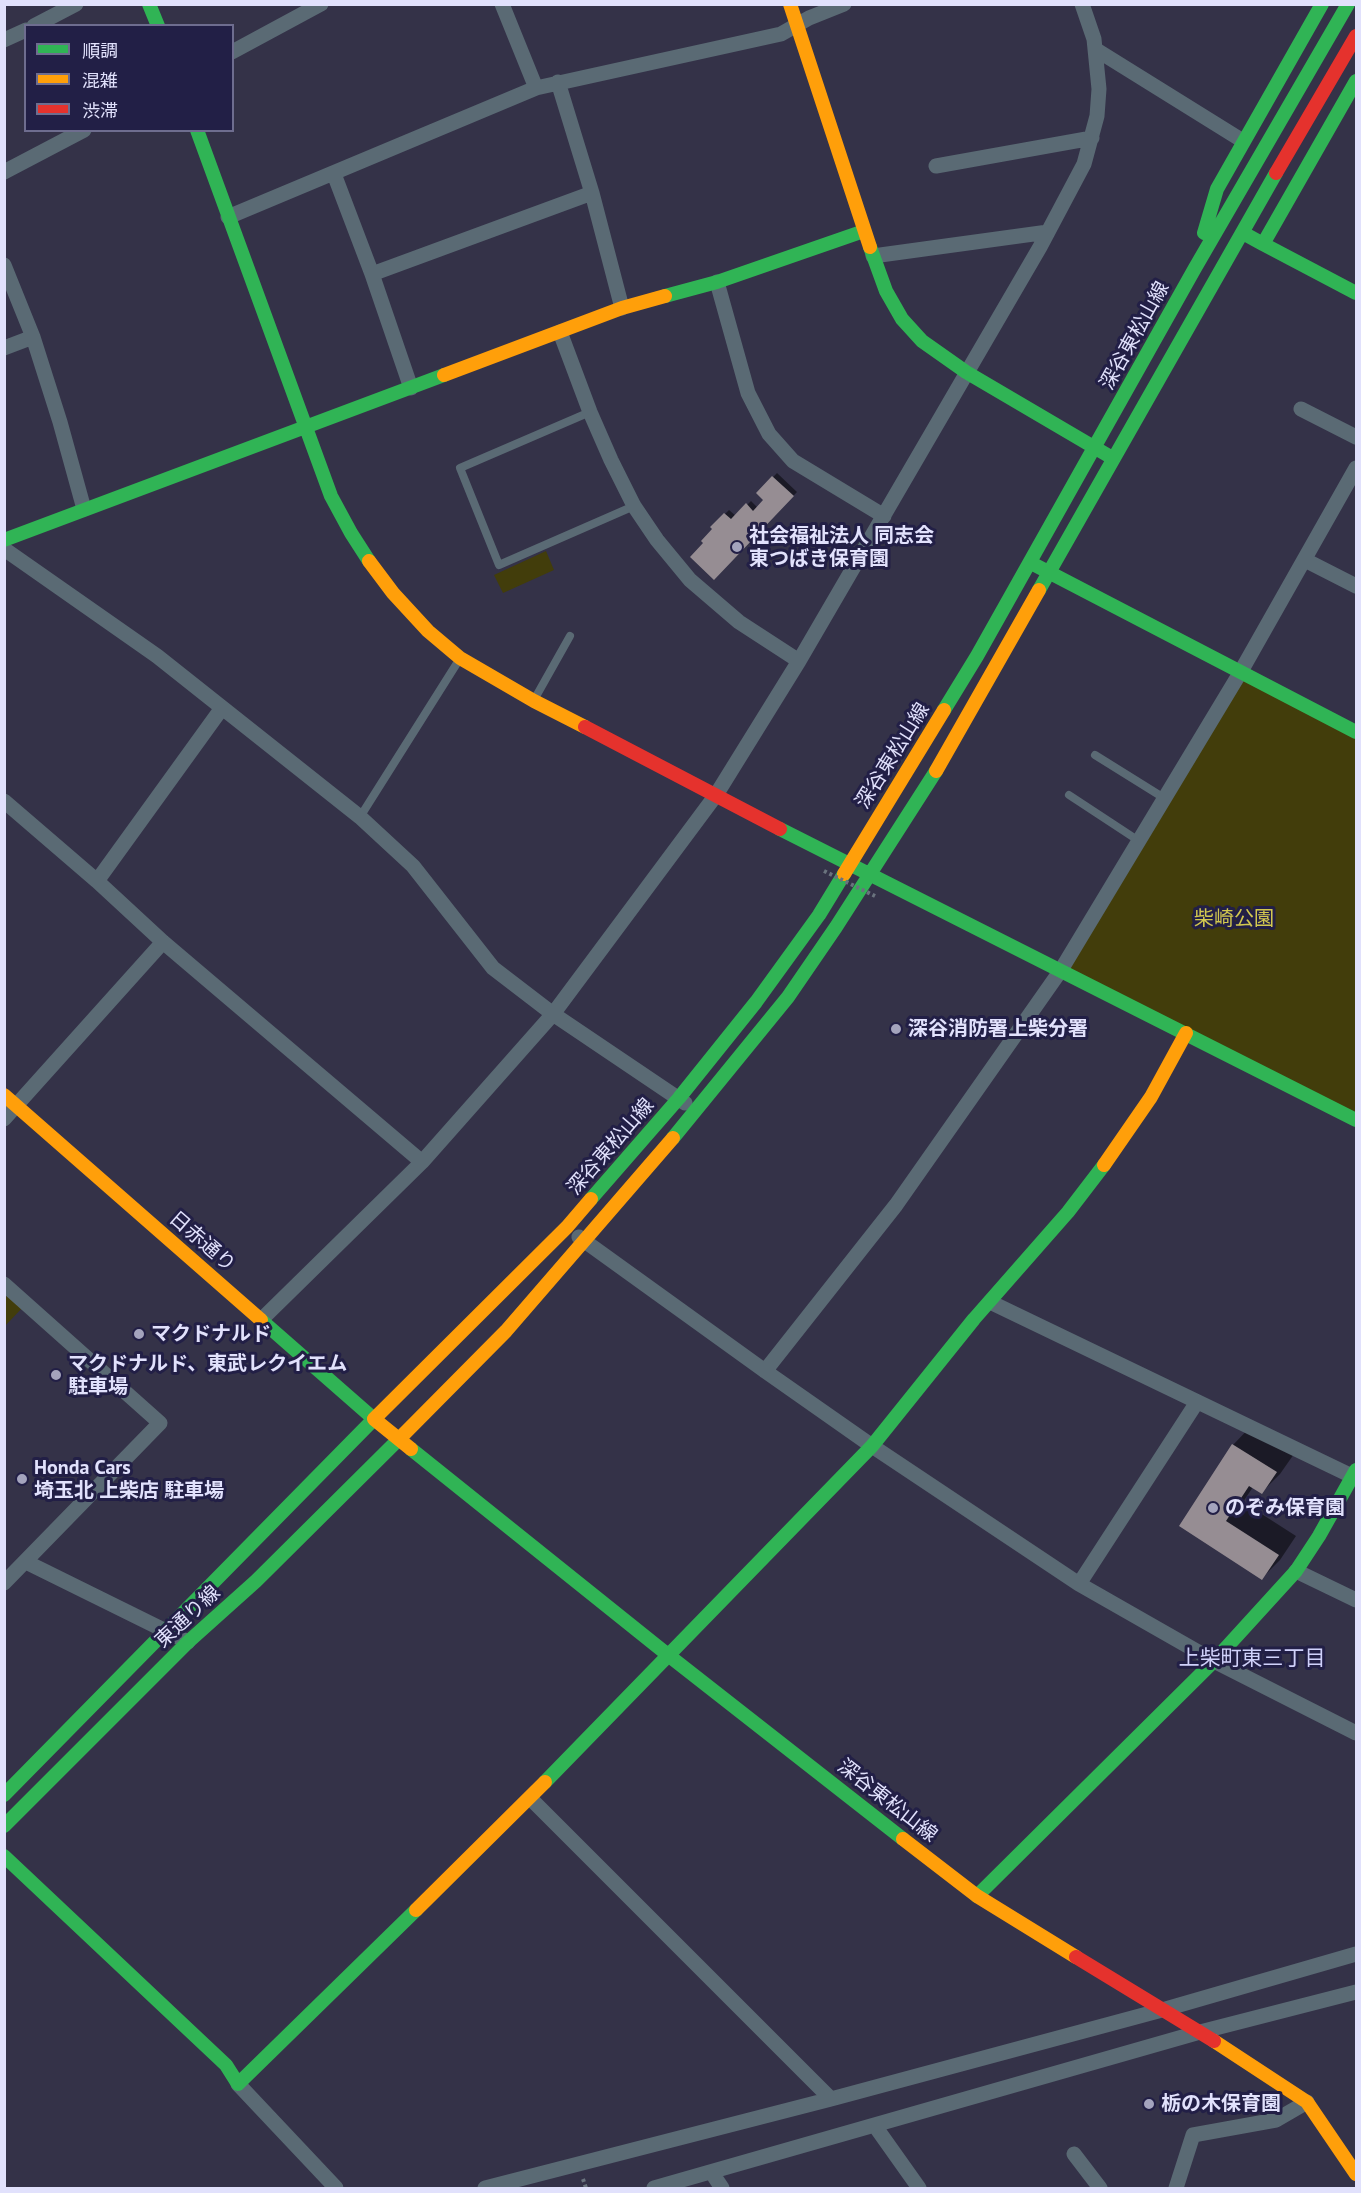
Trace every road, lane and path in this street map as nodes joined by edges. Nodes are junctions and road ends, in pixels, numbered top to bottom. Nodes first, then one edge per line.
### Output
1 (76, 4) edge
2 (149, 4) edge
3 (321, 4) edge
4 (502, 4) edge
5 (789, 4) edge
6 (844, 4) edge
7 (1082, 4) edge
8 (1322, 4) edge
9 (1348, 4) edge
10 (38, 24) edge
11 (157, 24) edge
12 (796, 26) junction
13 (24, 31) edge
14 (1356, 36) edge
15 (4, 40) edge
16 (1095, 49) junction
17 (234, 51) edge
18 (1356, 81) edge
19 (558, 82) junction
20 (536, 88) junction
21 (80, 132) edge
22 (198, 132) edge
23 (1092, 138) junction
24 (1243, 141) junction
25 (936, 166) dead end
26 (4, 172) edge
27 (334, 174) junction
28 (592, 193) junction
29 (228, 217) junction
30 (864, 231) junction
31 (1048, 232) junction
32 (1243, 233) junction
33 (1263, 244) junction
34 (873, 256) junction
35 (4, 265) edge
36 (1195, 268) junction
37 (372, 274) junction
38 (717, 282) junction
39 (1356, 293) edge
40 (622, 308) junction
41 (560, 332) junction
42 (33, 337) junction
43 (4, 348) edge
44 (966, 372) junction
45 (411, 388) junction
46 (1301, 409) dead end
47 (590, 412) junction
48 (306, 428) junction
49 (1356, 437) edge
50 (1095, 447) junction
51 (1114, 459) junction
52 (1356, 468) edge
53 (634, 506) junction
54 (84, 509) junction
55 (884, 516) junction
56 (4, 540) edge
57 (4, 549) edge
58 (1305, 560) junction
59 (1029, 562) junction
60 (1049, 573) junction
61 (1356, 586) edge
62 (570, 636) dead end
63 (460, 658) junction
64 (799, 661) junction
65 (1240, 673) junction
66 (534, 701) junction
67 (222, 708) junction
68 (1356, 732) edge
69 (1095, 755) dead end
70 (716, 795) junction
71 (1069, 795) dead end
72 (1164, 798) junction
73 (4, 801) edge
74 (360, 818) junction
75 (1139, 841) junction
76 (848, 866) junction
77 (824, 871) dead end
78 (869, 875) junction
79 (97, 881) junction
80 (875, 896) dead end
81 (163, 942) junction
82 (1061, 970) junction
83 (553, 1014) junction
84 (1186, 1033) junction
85 (4, 1095) edge
86 (679, 1098) junction
87 (16, 1105) junction
88 (697, 1110) junction
89 (4, 1119) edge
90 (1356, 1120) edge
91 (422, 1162) junction
92 (567, 1227) junction
93 (585, 1241) junction
94 (4, 1284) edge
95 (990, 1302) junction
96 (261, 1320) junction
97 (765, 1371) junction
98 (1197, 1402) junction
99 (374, 1419) junction
100 (399, 1439) junction
101 (873, 1446) junction
102 (1355, 1475) edge
103 (26, 1562) junction
104 (1296, 1571) junction
105 (4, 1583) edge
106 (1079, 1584) junction
107 (1356, 1600) edge
108 (167, 1631) junction
109 (188, 1642) junction
110 (668, 1654) junction
111 (1214, 1661) junction
112 (1356, 1733) edge
113 (4, 1795) edge
114 (530, 1798) junction
115 (4, 1826) edge
116 (4, 1856) edge
117 (977, 1896) junction
118 (1356, 1954) edge
119 (1356, 1992) edge
120 (1161, 2010) junction
121 (1200, 2032) junction
122 (238, 2084) junction
123 (831, 2099) junction
124 (1307, 2102) junction
125 (875, 2126) junction
126 (1074, 2154) dead end
127 (712, 2173) junction
128 (1356, 2175) edge
129 (336, 2188) edge
130 (485, 2188) edge
131 (654, 2188) edge
132 (722, 2188) edge
133 (919, 2188) edge
134 (1100, 2188) edge
135 (1176, 2188) edge

1 - 10 street
2 - 11 street
3 - 17 street
4 - 20 street
5 - 12 street
6 - 12 street
7 - 16 street
8 - 24 street
9 - 36 street, 深谷東松山線
12 - 19 street
12 - 30 street
13 - 15 street
14 - 32 street, 深谷東松山線
16 - 23 street
16 - 24 street
18 - 33 street
19 - 20 street
19 - 28 street
20 - 27 street
21 - 26 street
22 - 29 street
23 - 25 street
23 - 31 street
24 - 36 street
27 - 29 street
27 - 37 street
28 - 37 street
28 - 40 street
29 - 48 street
30 - 34 street
30 - 38 street
31 - 34 street
31 - 44 street
32 - 33 street
32 - 51 street, 深谷東松山線
33 - 39 street
34 - 44 street
35 - 42 street
36 - 50 street, 深谷東松山線
37 - 45 street
38 - 40 street
38 - 55 street
40 - 41 street
41 - 45 street
41 - 47 street
42 - 43 street
42 - 54 street
44 - 50 street
44 - 55 street
45 - 48 street
46 - 49 street
47 - 53 street
47 - 53 lane
48 - 54 street
48 - 63 street
50 - 51 street
50 - 59 street, 深谷東松山線
51 - 60 street, 深谷東松山線
52 - 58 street
53 - 64 street
54 - 56 street
55 - 64 street
57 - 67 street
58 - 61 street
58 - 65 street
59 - 60 street
59 - 76 street, 深谷東松山線
60 - 65 street
60 - 78 street, 深谷東松山線
62 - 66 lane
63 - 66 street
63 - 74 lane
64 - 70 street
65 - 68 street
65 - 72 street
66 - 70 street
67 - 74 street
67 - 79 street
69 - 72 lane
70 - 76 street
70 - 83 street
71 - 75 lane
72 - 75 street
73 - 79 street
74 - 83 street
75 - 82 street
76 - 78 street
76 - 86 street, 深谷東松山線
77 - 80 path, bridge
78 - 82 street
78 - 88 street, 深谷東松山線
79 - 81 street
81 - 87 street
81 - 91 street
82 - 84 street
82 - 97 street
83 - 86 street
83 - 91 street
84 - 90 street
84 - 95 street
85 - 87 street, 日赤通り
86 - 88 street
86 - 92 street, 深谷東松山線
87 - 89 street
87 - 96 street, 日赤通り
88 - 93 street, 深谷東松山線
91 - 96 street
92 - 93 street
92 - 99 street, 深谷東松山線
93 - 97 street
93 - 100 street, 深谷東松山線
94 - 103 street
95 - 98 street
95 - 101 street
96 - 99 street, 日赤通り
97 - 101 street
98 - 102 street
98 - 106 street
99 - 100 street, 深谷東松山線
99 - 108 street, 東通り線
100 - 109 street, 東通り線
100 - 110 street, 深谷東松山線
101 - 106 street
101 - 110 street
102 - 104 street
103 - 105 street
103 - 108 street
104 - 107 street
104 - 111 street
106 - 111 street
108 - 109 street
108 - 113 street, 東通り線
109 - 115 street, 東通り線
110 - 114 street
110 - 117 street, 深谷東松山線
111 - 112 street
111 - 117 street
114 - 122 street
114 - 123 street
116 - 122 street
117 - 120 street, 深谷東松山線
118 - 120 street
119 - 121 street
120 - 121 street, 深谷東松山線
120 - 123 street
121 - 124 street, 深谷東松山線
121 - 125 street
122 - 129 street
123 - 130 street
124 - 128 street, 深谷東松山線
124 - 135 street
125 - 127 street
125 - 133 street
126 - 134 street
127 - 131 street
127 - 132 street

